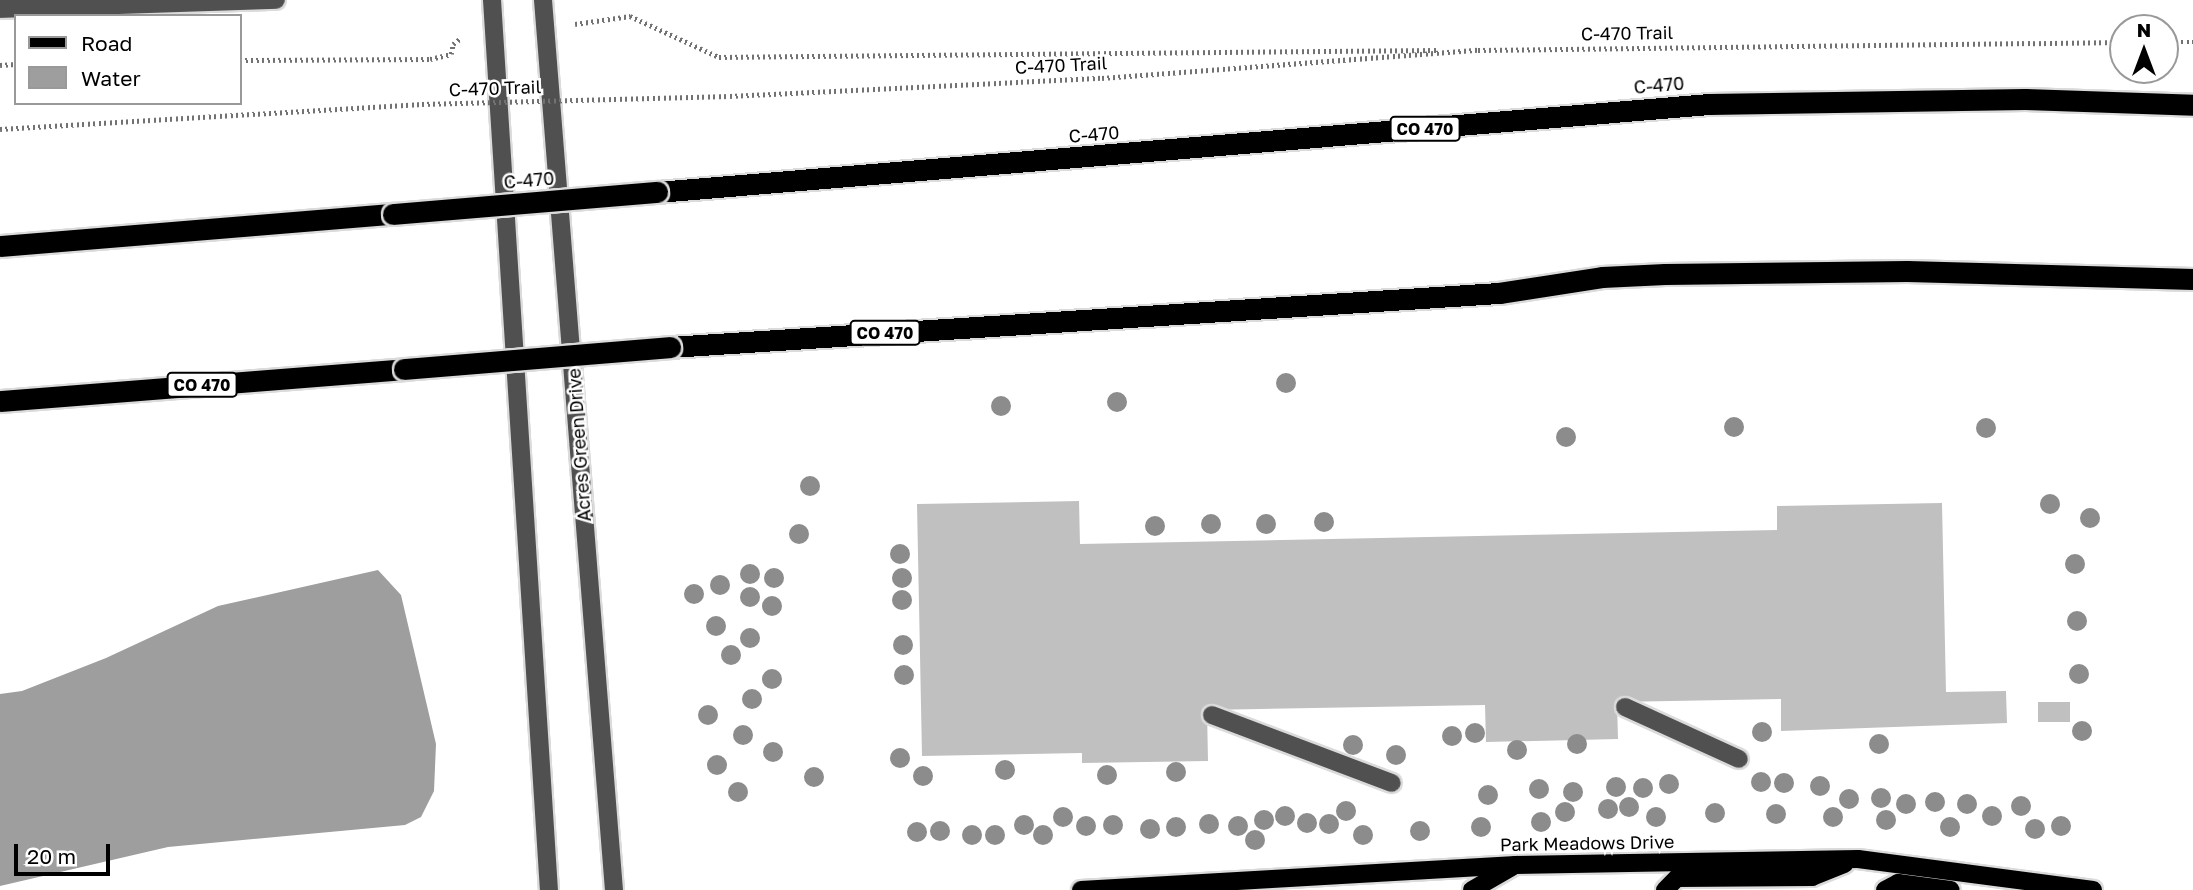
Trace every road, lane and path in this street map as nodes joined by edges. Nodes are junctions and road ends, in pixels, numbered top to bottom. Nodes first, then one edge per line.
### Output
1 (276, 0) edge
2 (492, 0) edge
3 (543, 0) edge
4 (0, 9) edge
5 (575, 24) dead end
6 (461, 38) dead end
7 (2109, 42) edge
8 (1478, 50) junction
9 (242, 60) edge
10 (2193, 105) edge
11 (0, 129) edge
12 (0, 246) edge
13 (2193, 279) edge
14 (0, 401) edge
15 (1625, 707) dead end
16 (1212, 715) dead end
17 (1739, 759) dead end
18 (1392, 783) dead end
19 (1858, 859) junction
20 (1515, 865) junction
21 (1250, 886) edge
22 (549, 890) edge
23 (614, 890) edge
24 (1081, 890) edge
25 (1472, 890) edge
26 (1665, 890) edge
27 (1885, 890) edge
28 (1951, 890) edge
29 (2093, 890) edge

1 - 4 street
2 - 22 street
3 - 23 street, Acres Green Drive
5 - 8 path
6 - 9 path
7 - 8 path, C-470 Trail
8 - 11 path, C-470 Trail, bridge
10 - 12 highway, C-470 / CO 470, bridge
13 - 14 highway, CO 470, bridge
15 - 17 street
16 - 18 street
19 - 20 main road, Park Meadows Drive
19 - 26 main road
19 - 29 main road, Park Meadows Drive
20 - 21 main road, Park Meadows Drive
20 - 25 main road
21 - 24 main road, Park Meadows Drive
27 - 28 main road

